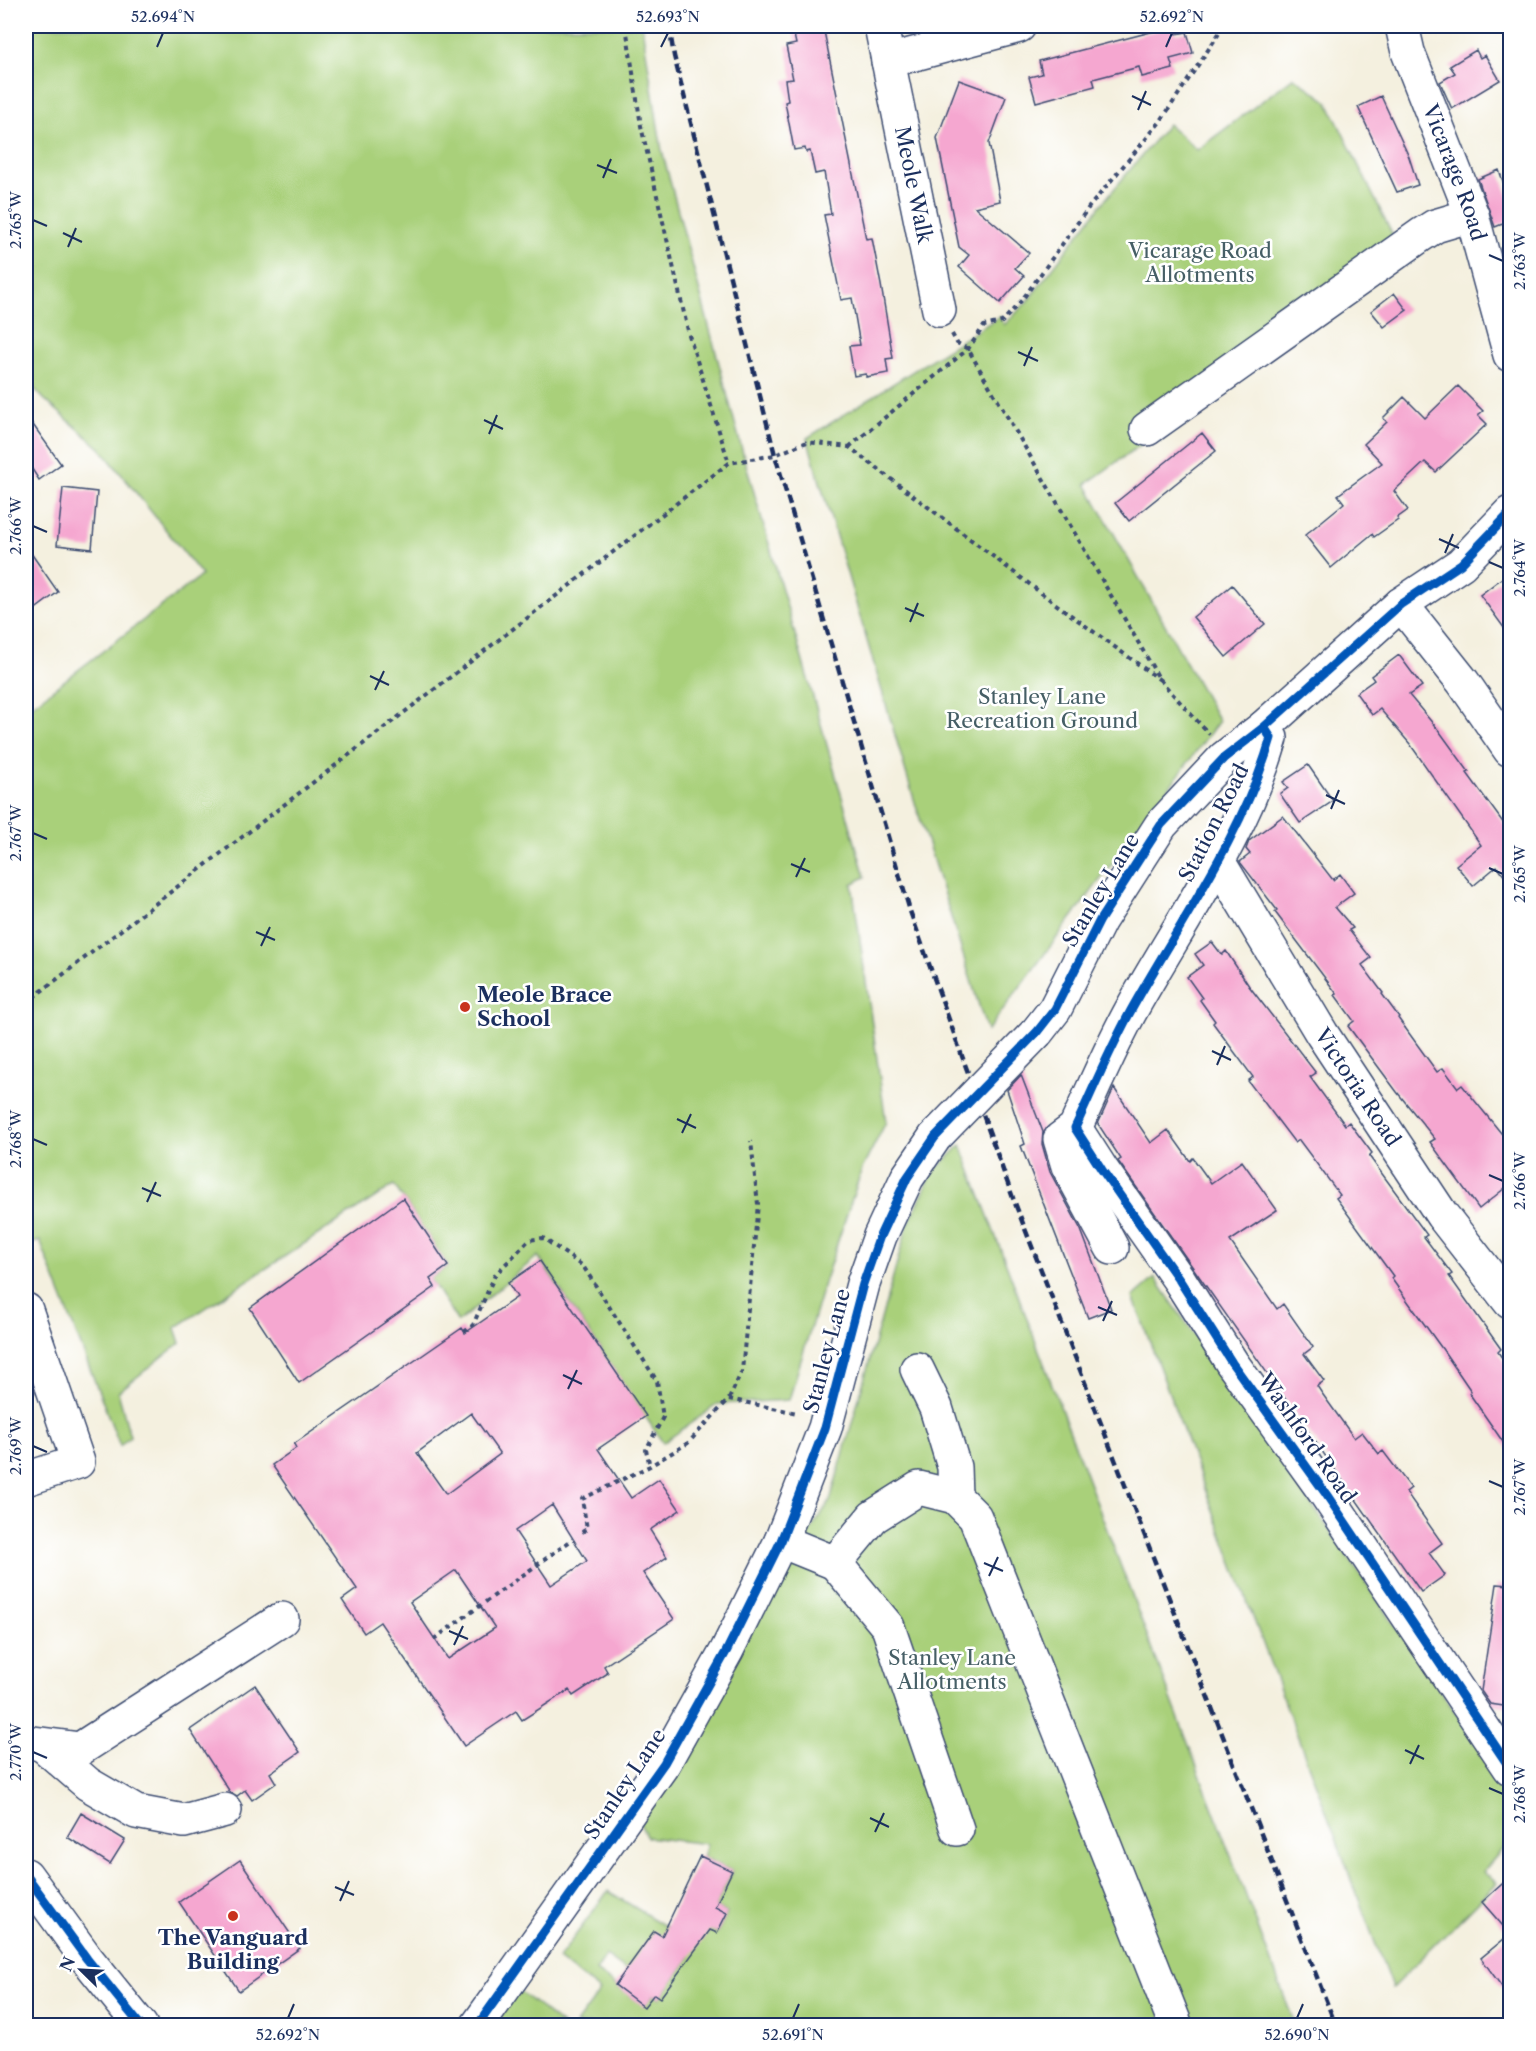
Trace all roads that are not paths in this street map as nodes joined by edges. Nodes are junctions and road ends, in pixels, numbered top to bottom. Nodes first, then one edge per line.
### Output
1 (881, 26) edge
2 (1018, 26) edge
3 (1402, 26) edge
4 (888, 61) junction
5 (1472, 215) junction
6 (939, 310) dead end
7 (1510, 355) edge
8 (1147, 429) dead end
9 (1510, 513) edge
10 (1401, 604) junction
11 (1264, 727) junction
12 (1510, 750) edge
13 (1218, 861) junction
14 (1075, 1128) junction
15 (1112, 1248) dead end
16 (1510, 1302) edge
17 (26, 1310) edge
18 (916, 1369) dead end
19 (26, 1479) edge
20 (955, 1497) junction
21 (781, 1541) junction
22 (835, 1563) junction
23 (282, 1619) dead end
24 (35, 1744) edge
25 (1510, 1768) edge
26 (225, 1810) dead end
27 (957, 1829) dead end
28 (26, 1875) edge
29 (141, 2025) edge
30 (477, 2025) edge
31 (1176, 2025) edge

1 - 4 street, Meole Walk
2 - 4 street
3 - 5 street, Vicarage Road
4 - 6 street, Meole Walk
5 - 7 street, Vicarage Road
5 - 8 street
9 - 10 street
10 - 11 street
10 - 12 street
11 - 13 street, Station Road
11 - 21 street, Stanley Lane, bridge
13 - 14 street, Station Road
13 - 16 street, Victoria Road
14 - 15 street, Station Road
14 - 25 street, Washford Road
17 - 19 street
18 - 20 street
20 - 22 street
20 - 31 street
21 - 22 street
21 - 30 street, Stanley Lane
22 - 27 street
23 - 24 street
24 - 26 street
28 - 29 street

